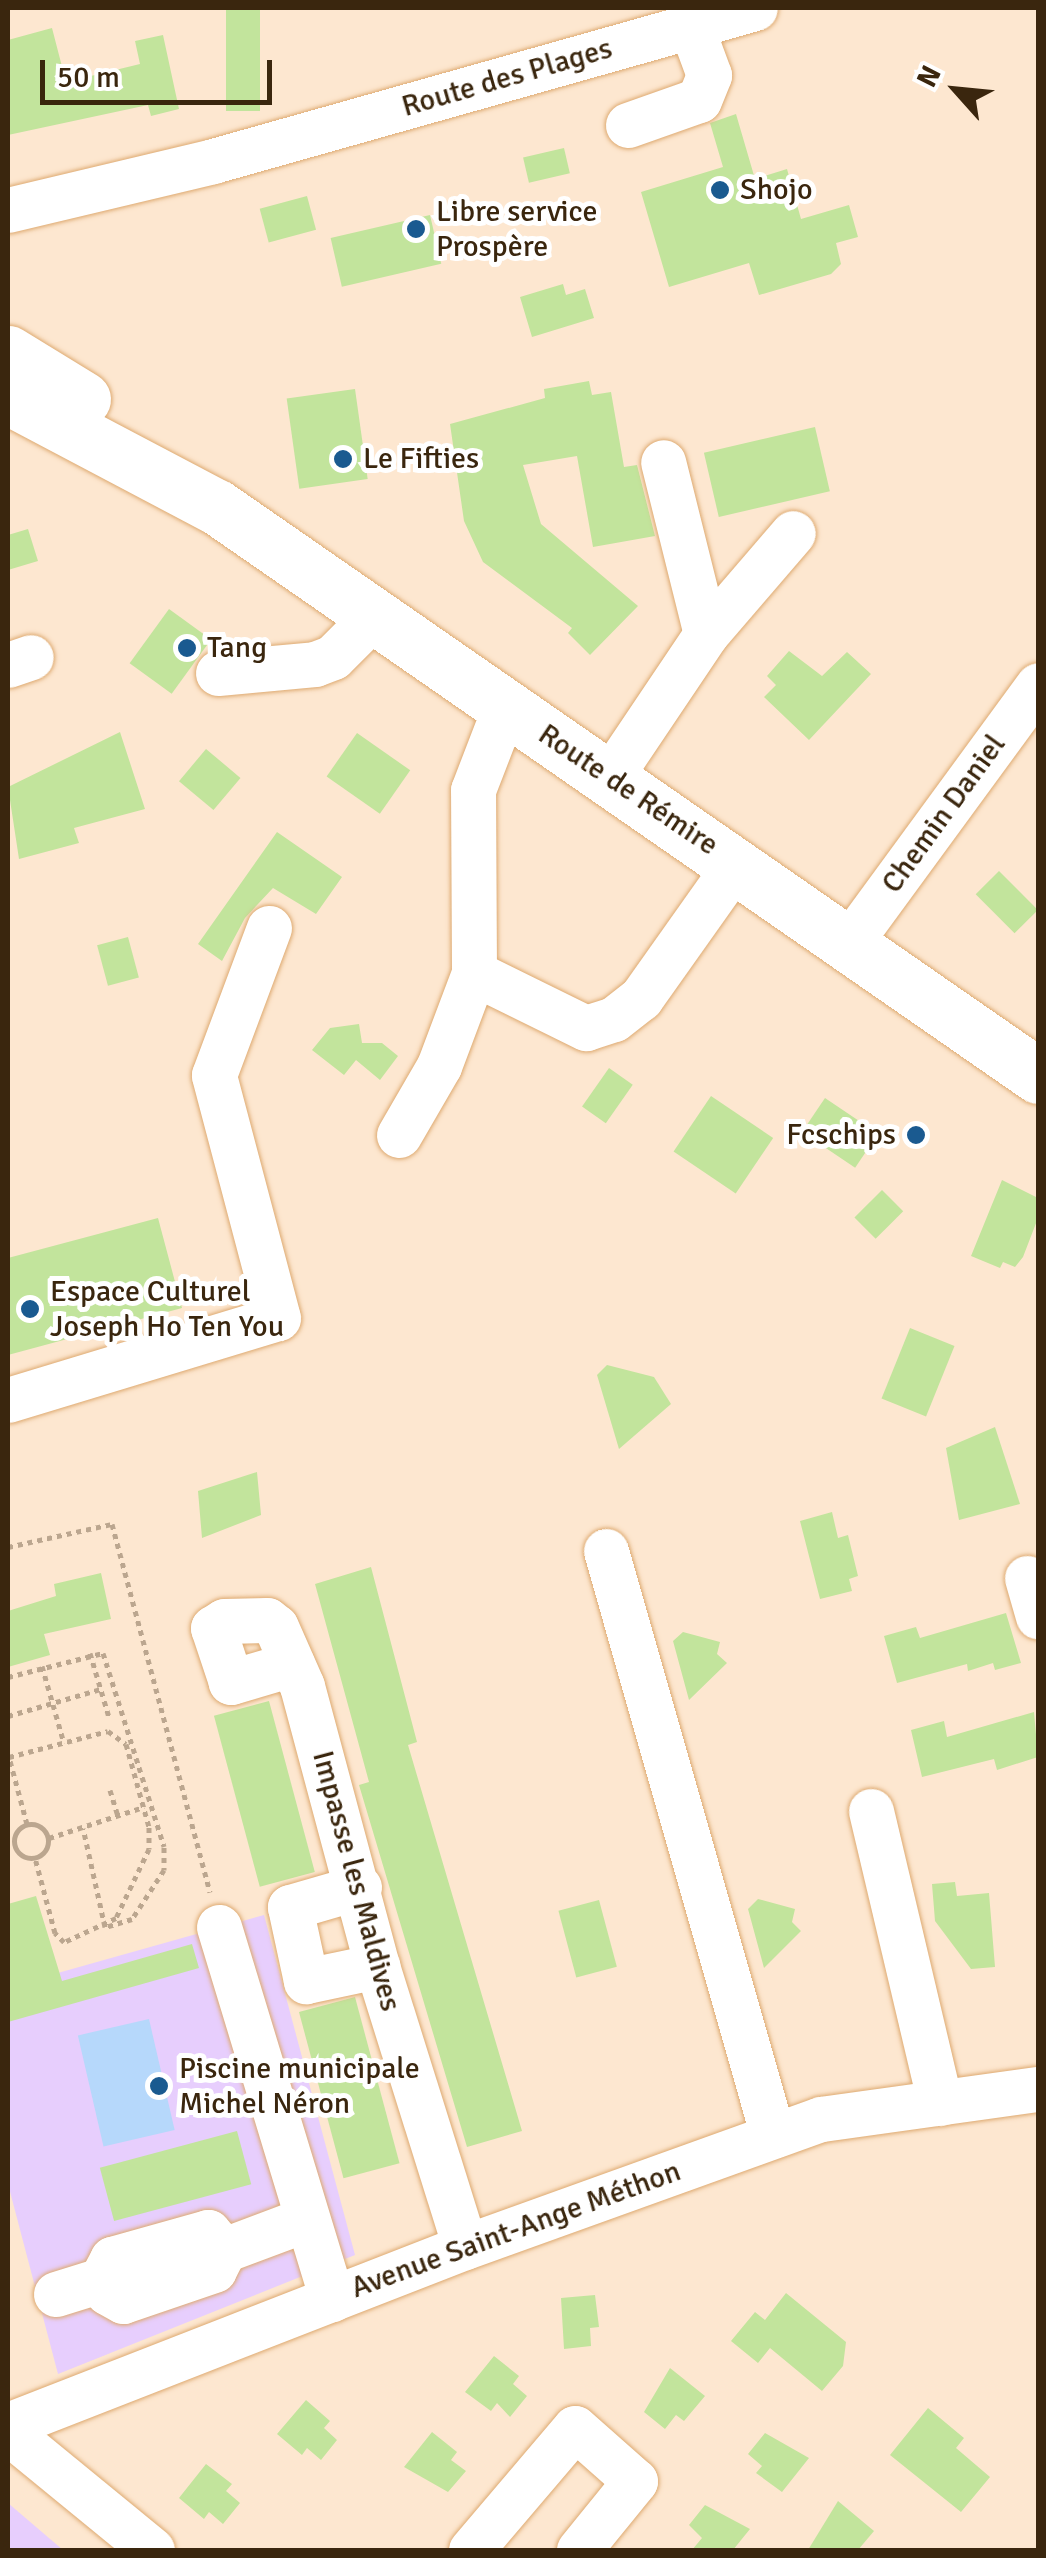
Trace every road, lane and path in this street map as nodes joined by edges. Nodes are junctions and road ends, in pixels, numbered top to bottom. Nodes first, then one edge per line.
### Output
1 (756, 8) edge
2 (690, 26) junction
3 (628, 124) dead end
4 (14, 211) edge
5 (8, 353) edge
6 (8, 397) edge
7 (663, 462) dead end
8 (217, 506) junction
9 (793, 534) dead end
10 (375, 615) junction
11 (706, 634) junction
12 (218, 673) dead end
13 (1038, 686) edge
14 (505, 707) junction
15 (610, 777) junction
16 (736, 864) junction
17 (269, 928) dead end
18 (850, 942) junction
19 (474, 974) junction
20 (1038, 1076) edge
21 (399, 1135) dead end
22 (8, 1400) edge
23 (8, 1547) edge
24 (606, 1551) dead end
25 (90, 1652) junction
26 (42, 1666) junction
27 (297, 1675) dead end
28 (8, 1676) edge
29 (100, 1689) junction
30 (52, 1703) junction
31 (8, 1716) edge
32 (108, 1718) dead end
33 (64, 1743) junction
34 (8, 1754) edge
35 (110, 1790) dead end
36 (144, 1807) junction
37 (871, 1812) dead end
38 (118, 1816) junction
39 (28, 1824) junction
40 (83, 1828) junction
41 (49, 1838) junction
42 (35, 1858) junction
43 (359, 1887) junction
44 (105, 1927) junction
45 (219, 1927) joint
46 (377, 1966) junction
47 (1038, 2089) edge
48 (940, 2102) junction
49 (773, 2136) junction
50 (304, 2220) junction
51 (464, 2246) junction
52 (56, 2294) dead end
53 (332, 2298) junction
54 (8, 2429) edge
55 (152, 2550) edge
56 (471, 2550) edge
57 (580, 2550) edge

1 - 2 street, Route des Plages
2 - 3 street
2 - 4 street, Route des Plages
5 - 8 main road, Route de Rémire
6 - 8 main road, Route de Rémire
7 - 11 street
8 - 10 main road, Route de Rémire
9 - 11 street
10 - 12 street
10 - 14 main road, Route de Rémire
11 - 15 street
13 - 18 street, Chemin Daniel
14 - 15 main road, Route de Rémire
14 - 19 street
15 - 16 main road, Route de Rémire
16 - 18 main road, Route de Rémire
16 - 19 street
17 - 22 street
18 - 20 main road, Route de Rémire
19 - 21 street
23 - 45 path
24 - 49 street
25 - 26 path
25 - 29 path
25 - 44 path
26 - 28 path
26 - 30 path
27 - 43 street, Impasse les Maldives
29 - 30 path
29 - 32 path
30 - 31 path
30 - 33 path
33 - 34 path
33 - 36 path
34 - 39 path
35 - 38 path
36 - 38 path
36 - 44 path
37 - 48 street
38 - 40 path
39 - 41 path
39 - 42 path
40 - 41 path
40 - 44 path
41 - 42 path
42 - 44 path
43 - 46 street, Impasse les Maldives
43 - 46 street
45 - 50 street
46 - 51 street, Impasse les Maldives
47 - 48 street, Avenue Saint-Ange Méthon
48 - 49 street, Avenue Saint-Ange Méthon
49 - 51 street, Avenue Saint-Ange Méthon
50 - 52 street
50 - 53 street
51 - 53 street, Avenue Saint-Ange Méthon
53 - 54 street, Avenue Saint-Ange Méthon
54 - 55 street
56 - 57 street

